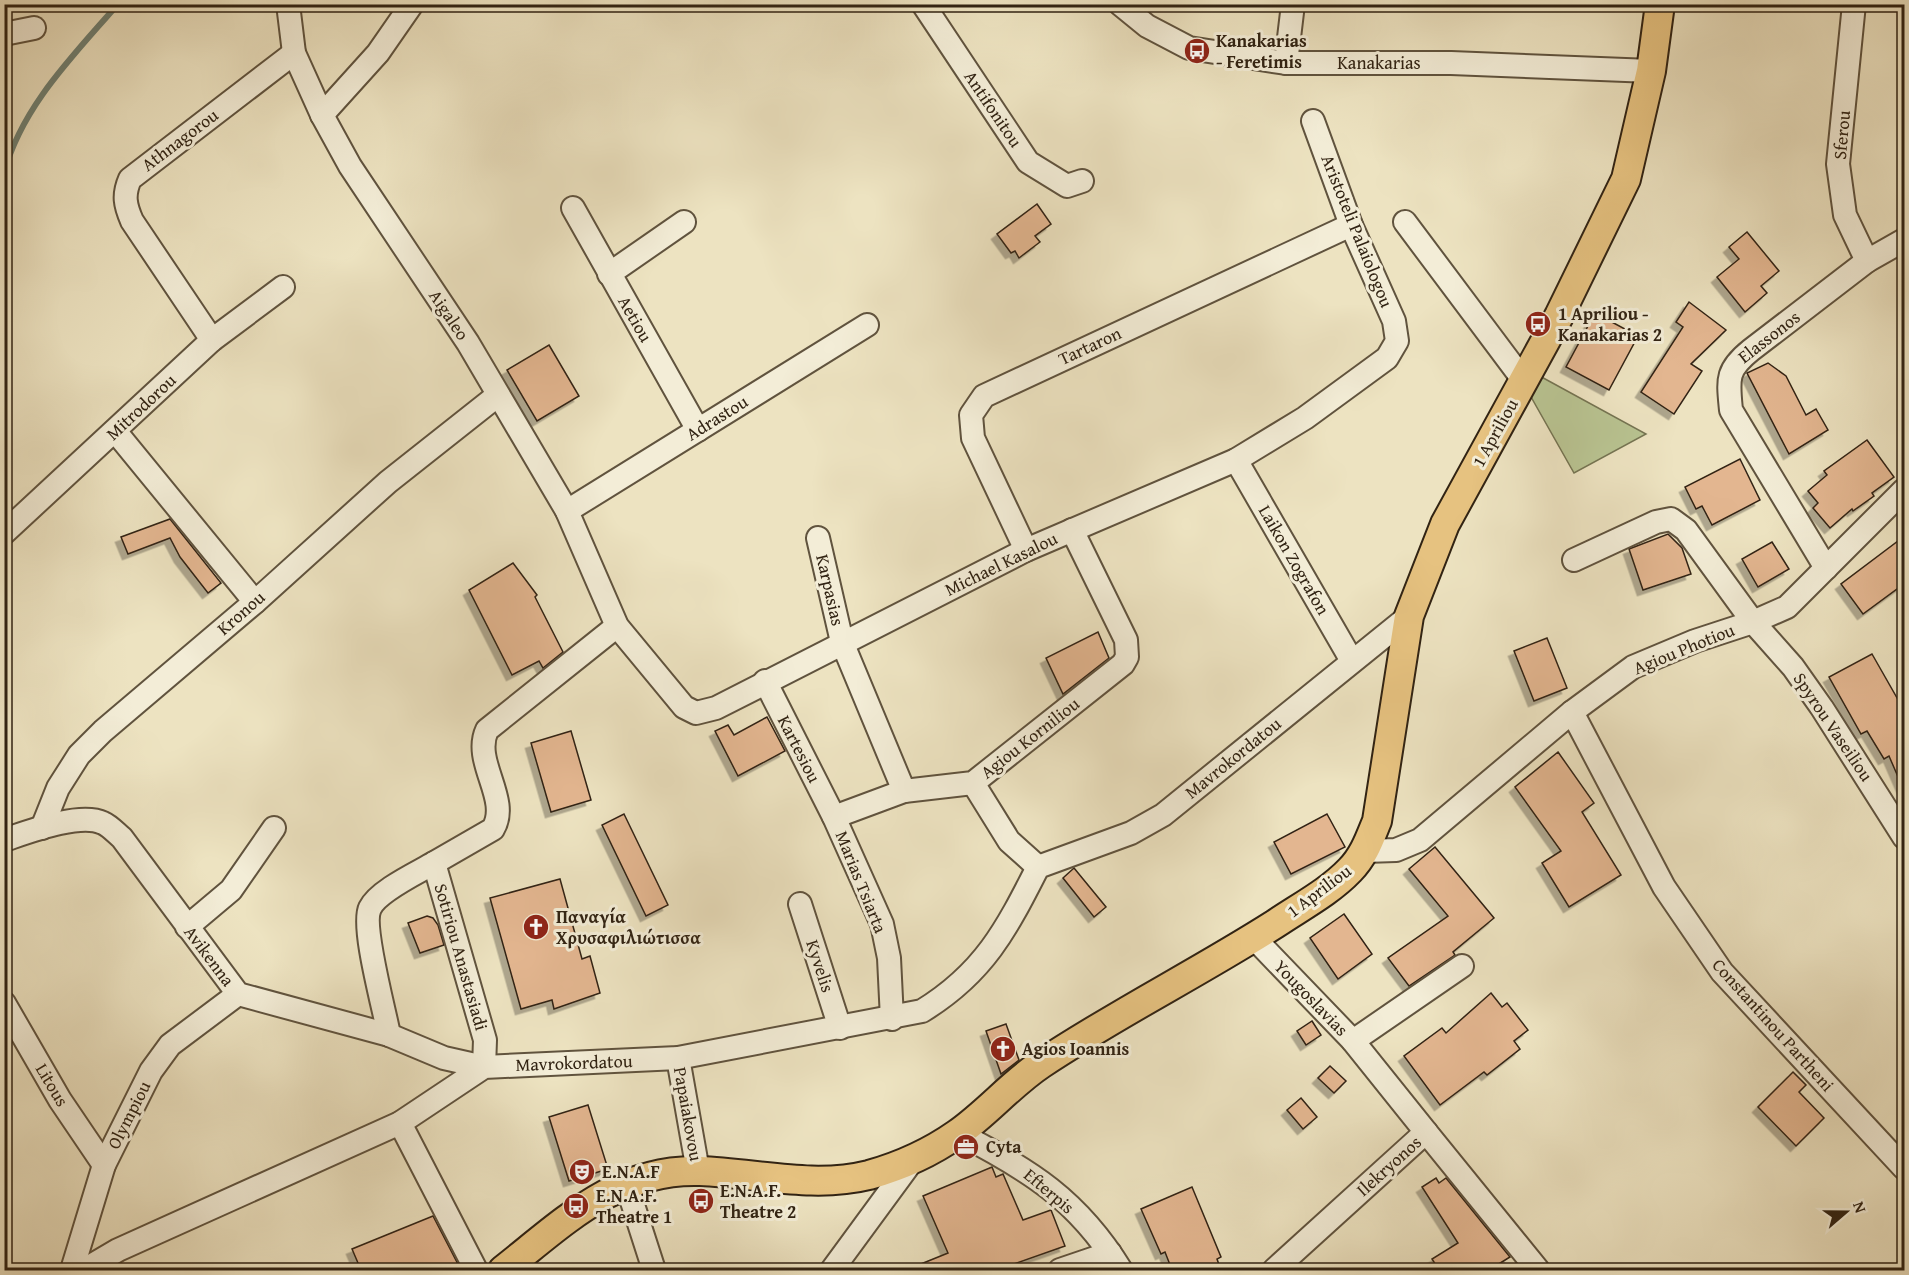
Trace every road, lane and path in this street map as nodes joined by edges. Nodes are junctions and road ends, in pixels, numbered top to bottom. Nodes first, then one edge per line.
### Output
1 (288, 4) edge
2 (412, 4) edge
3 (923, 4) edge
4 (1120, 4) edge
5 (1293, 4) edge
6 (1660, 4) edge
7 (1854, 4) edge
8 (34, 28) dead end
9 (4, 34) edge
10 (294, 53) junction
11 (1286, 63) junction
12 (1651, 71) junction
13 (322, 115) junction
14 (1313, 121) dead end
15 (1082, 181) dead end
16 (573, 208) dead end
17 (684, 222) dead end
18 (1405, 222) dead end
19 (1351, 225) junction
20 (1905, 240) edge
21 (1867, 261) junction
22 (609, 274) junction
23 (283, 287) dead end
24 (867, 325) dead end
25 (212, 340) junction
26 (1397, 341) joint
27 (1524, 381) junction
28 (498, 395) junction
29 (698, 430) junction
30 (115, 431) junction
31 (1236, 460) junction
32 (1902, 498) edge
33 (567, 511) junction
34 (1072, 530) junction
35 (4, 533) edge
36 (818, 538) dead end
37 (1026, 550) junction
38 (1574, 560) dead end
39 (1826, 568) junction
40 (255, 602) junction
41 (1409, 616) junction
42 (1753, 622) junction
43 (617, 626) junction
44 (842, 642) junction
45 (1352, 661) junction
46 (765, 681) junction
47 (1572, 712) junction
48 (973, 783) junction
49 (904, 791) junction
50 (834, 817) junction
51 (42, 828) junction
52 (274, 828) dead end
53 (1905, 837) edge
54 (4, 840) edge
55 (1365, 851) junction
56 (434, 863) junction
57 (1038, 867) junction
58 (800, 904) dead end
59 (187, 927) junction
60 (1253, 937) junction
61 (1462, 966) dead end
62 (237, 994) junction
63 (4, 1003) edge
64 (892, 1019) junction
65 (840, 1028) junction
66 (389, 1035) junction
67 (1353, 1041) junction
68 (678, 1058) junction
69 (484, 1067) junction
70 (400, 1122) junction
71 (1426, 1132) junction
72 (958, 1133) junction
73 (912, 1161) junction
74 (105, 1164) junction
75 (1905, 1168) edge
76 (698, 1171) junction
77 (626, 1184) junction
78 (1116, 1262) edge
79 (72, 1270) edge
80 (84, 1270) edge
81 (476, 1270) edge
82 (503, 1270) edge
83 (654, 1270) edge
84 (832, 1270) edge
85 (1060, 1270) edge
86 (1274, 1270) edge
87 (1538, 1270) edge

1 - 10 street, Aigaleo
2 - 13 street
3 - 15 street, Antifonitou
4 - 11 street, Kanakarias
5 - 11 street
6 - 12 main road, 1 Apriliou
7 - 21 street, Sferou
8 - 9 street
10 - 13 street, Aigaleo
10 - 25 street, Athnagorou
11 - 12 street, Kanakarias
12 - 27 main road, 1 Apriliou
13 - 28 street, Aigaleo
14 - 19 street, Aristoteli Palaiologou
16 - 22 street, Aetiou
17 - 22 street
18 - 27 street
19 - 26 street, Aristoteli Palaiologou
19 - 37 street, Tartaron
20 - 21 street, Elassonos
21 - 39 street, Elassonos
22 - 29 street, Aetiou
23 - 25 street, Mitrodorou
24 - 29 street, Adrastou
25 - 30 street, Mitrodorou
26 - 31 street, Michael Kasalou
27 - 41 main road, 1 Apriliou
28 - 33 street, Aigaleo
28 - 40 street, Kronou
29 - 33 street, Adrastou
30 - 35 street, Mitrodorou
30 - 40 street
31 - 34 street, Michael Kasalou
31 - 45 street, Laikon Zografon
32 - 39 street, Agiou Photiou
33 - 43 street, Aigaleo
34 - 37 street, Michael Kasalou
34 - 48 street, Agiou Korniliou
36 - 44 street, Karpasias
37 - 44 street, Michael Kasalou
38 - 42 street, Spyrou Vaseiliou
39 - 42 street, Agiou Photiou
40 - 51 street, Kronou
41 - 45 street, Mavrokordatou
41 - 55 main road, 1 Apriliou
42 - 47 street, Agiou Photiou
42 - 53 street, Spyrou Vaseiliou
43 - 46 street, Michael Kasalou
43 - 56 street, Sotiriou Anastasiadi
44 - 46 street, Michael Kasalou
44 - 49 street, Karpasias
45 - 57 street, Mavrokordatou
46 - 50 street, Kartesiou
47 - 55 street, Agiou Photiou
47 - 75 street, Constantinou Partheni
48 - 49 street, Agiou Korniliou
48 - 57 street
49 - 50 street, Agiou Korniliou
50 - 64 street, Marias Tsiarta
51 - 54 street
51 - 59 street, Avikenna
52 - 59 street
55 - 60 main road, 1 Apriliou
56 - 66 street
56 - 69 street, Sotiriou Anastasiadi
57 - 64 street, Mavrokordatou
58 - 65 street, Kyvelis
59 - 62 street, Avikenna
60 - 67 street, Yougoslavias
60 - 72 main road, 1 Apriliou
61 - 67 street, Yougoslavias
62 - 66 street, Avikenna
62 - 74 street, Olympiou
63 - 74 street, Litous
64 - 65 street, Mavrokordatou
65 - 68 street, Mavrokordatou
66 - 69 street, Avikenna
67 - 71 street
68 - 69 street, Mavrokordatou
68 - 76 street, Papaiakovou
69 - 70 street
70 - 80 street
70 - 81 street
71 - 86 street, Ilekryonos
71 - 87 street, Ilekryonos
72 - 73 main road, 1 Apriliou
72 - 78 street, Efterpis
73 - 76 main road, 1 Apriliou
73 - 84 street
74 - 79 street, Olympiou
76 - 77 main road, 1 Apriliou
77 - 82 main road, 1 Apriliou
77 - 83 street
78 - 85 street

